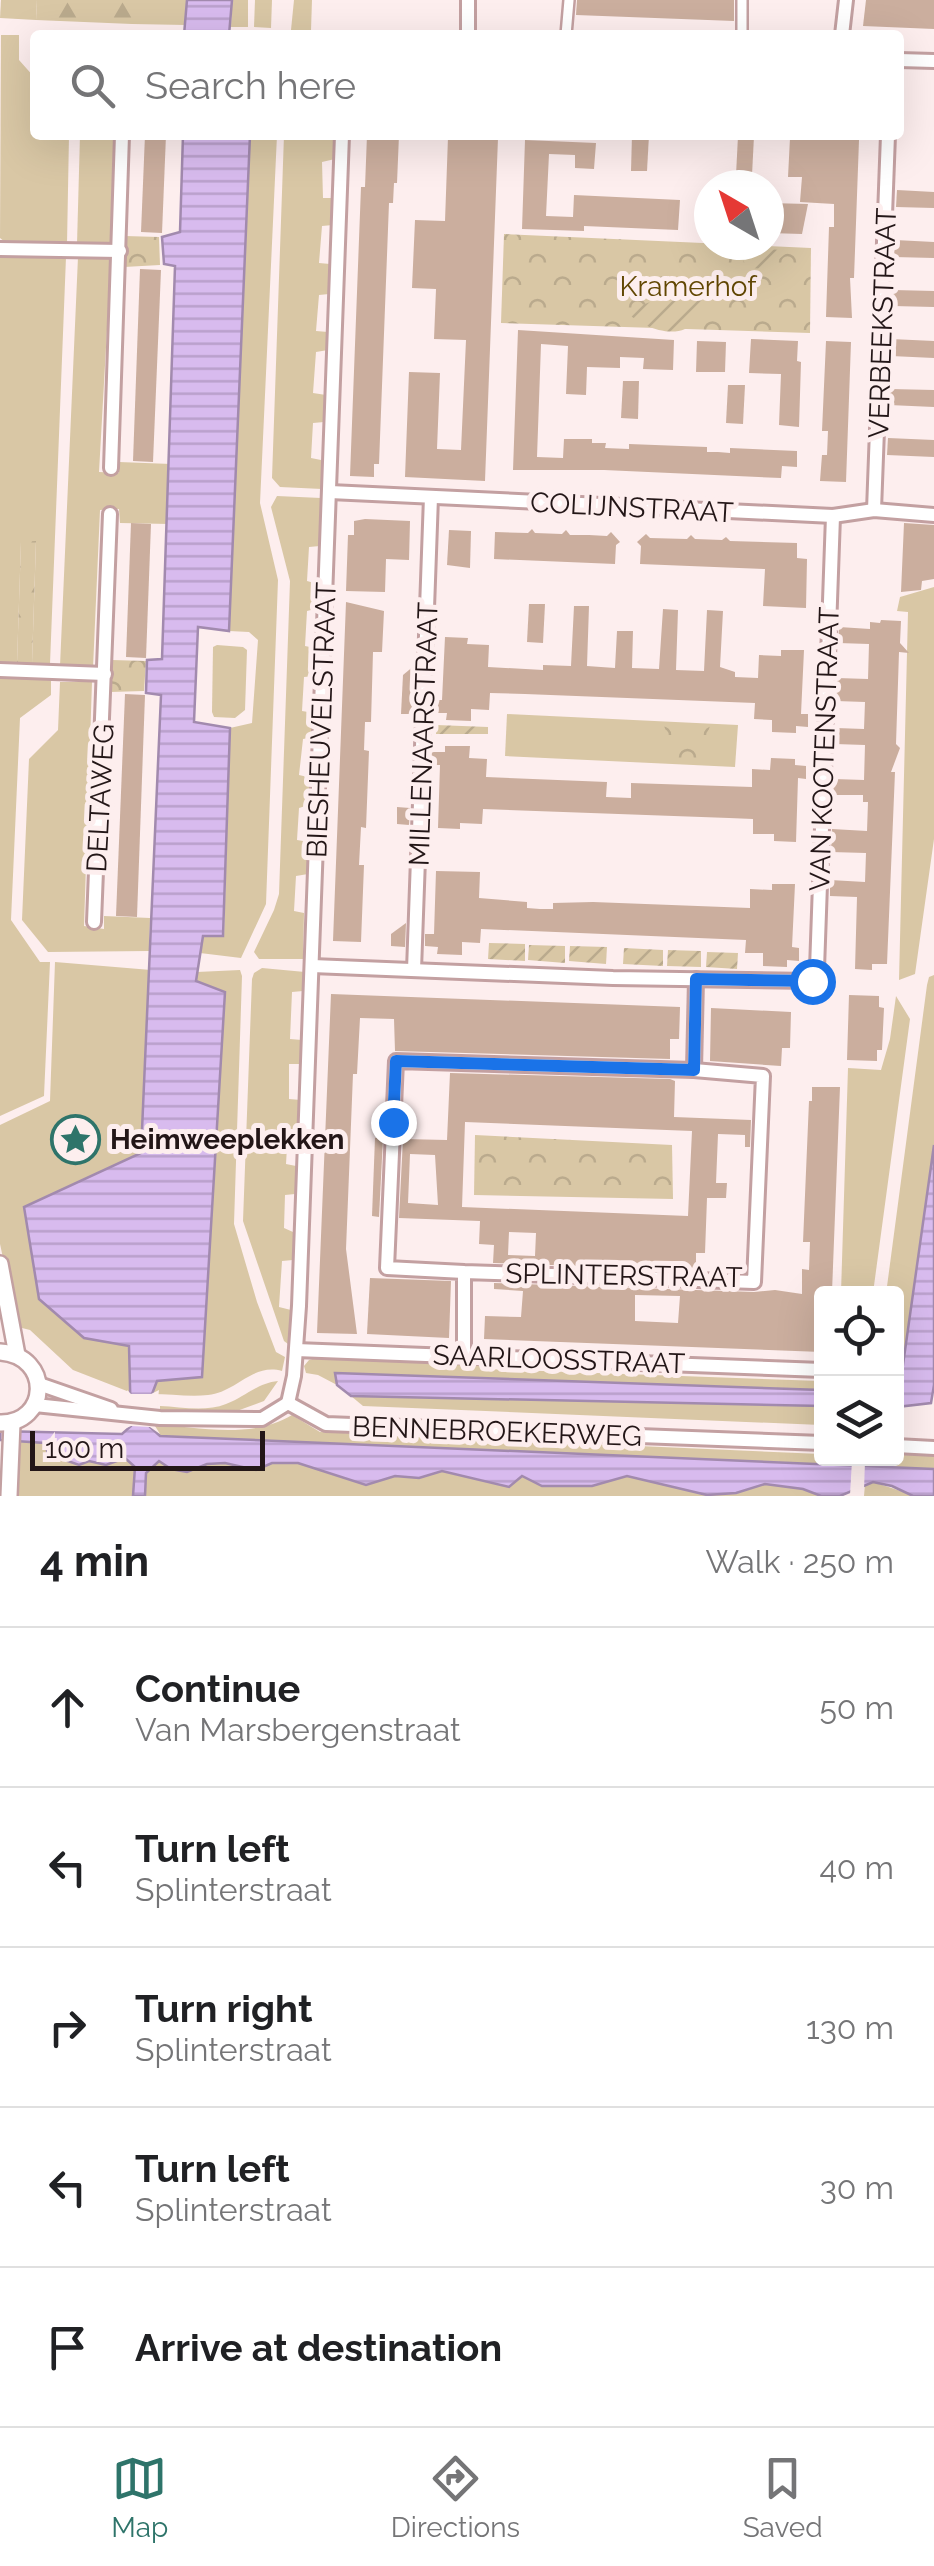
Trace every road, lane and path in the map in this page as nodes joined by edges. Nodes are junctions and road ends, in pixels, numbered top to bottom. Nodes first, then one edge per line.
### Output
1 (468, 0) edge
2 (569, 0) edge
3 (742, 0) edge
4 (846, 0) edge
5 (468, 30) edge
6 (566, 30) edge
7 (742, 30) edge
8 (843, 30) edge
9 (904, 60) edge
10 (934, 61) edge
11 (122, 140) edge
12 (342, 140) edge
13 (888, 140) edge
14 (0, 249) edge
15 (120, 251) junction
16 (111, 468) dead end
17 (330, 492) junction
18 (432, 497) junction
19 (874, 510) junction
20 (110, 514) dead end
21 (934, 515) edge
22 (832, 516) junction
23 (0, 670) edge
24 (106, 674) junction
25 (94, 922) dead end
26 (312, 966) junction
27 (414, 970) junction
28 (696, 979) junction
29 (694, 1070) junction
30 (0, 1264) edge
31 (464, 1272) junction
32 (296, 1350) junction
33 (0, 1352) edge
34 (18, 1355) junction
35 (464, 1355) junction
36 (814, 1370) edge
37 (39, 1384) junction
38 (288, 1403) junction
39 (34, 1405) junction
40 (122, 1413) junction
41 (9, 1430) edge
42 (814, 1443) edge
43 (904, 1446) edge
44 (934, 1448) edge
45 (9, 1496) edge

1 - 5 street
2 - 6 street
3 - 7 street
4 - 8 street
9 - 10 street
11 - 15 street
12 - 17 street, BIESHEUVELSTRAAT
13 - 19 street, VERBEEKSTRAAT
14 - 15 street
15 - 16 street
17 - 18 street, COLIJNSTRAAT
17 - 26 street, BIESHEUVELSTRAAT
18 - 22 street, COLIJNSTRAAT
18 - 27 street, MILLENAARSTRAAT
19 - 21 street, COLIJNSTRAAT
19 - 22 street, COLIJNSTRAAT
20 - 24 street, DELTAWEG
22 - 28 street, VAN KOOTENSTRAAT
23 - 24 street
24 - 25 street, DELTAWEG
26 - 27 street
26 - 32 street, BIESHEUVELSTRAAT
27 - 28 street
28 - 29 street
29 - 31 street, SPLINTERSTRAAT
29 - 31 street, SPLINTERSTRAAT
30 - 34 street
31 - 35 street
32 - 35 street, SAARLOOSSTRAAT
32 - 38 street, BIESHEUVELSTRAAT
33 - 34 street
34 - 37 street
35 - 36 street, SAARLOOSSTRAAT
37 - 39 street
37 - 40 street
38 - 40 street
38 - 42 street, BENNEBROEKERWEG
39 - 40 street
39 - 41 street
41 - 45 street
43 - 44 street

